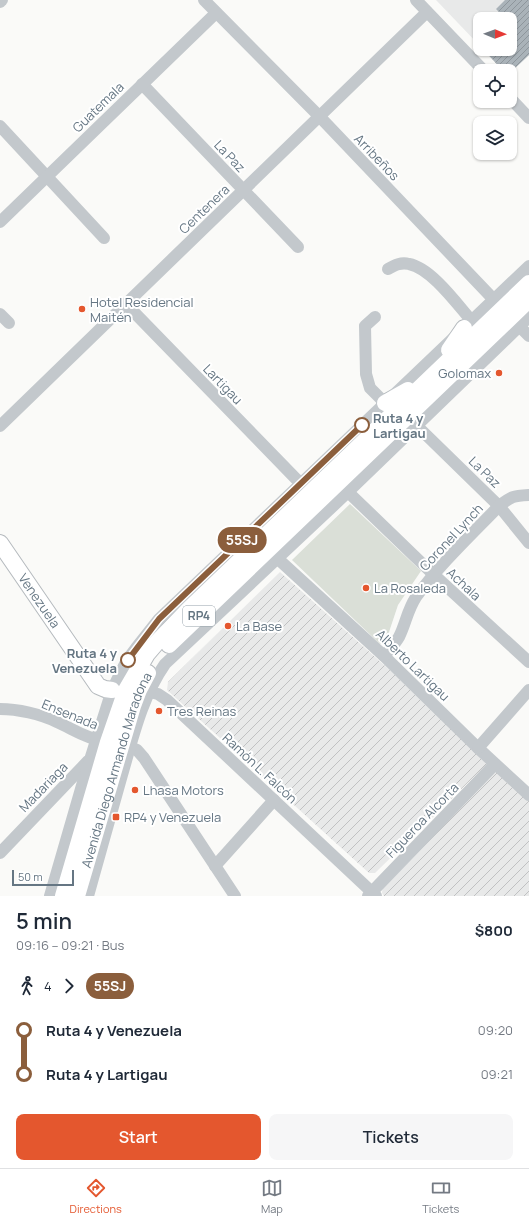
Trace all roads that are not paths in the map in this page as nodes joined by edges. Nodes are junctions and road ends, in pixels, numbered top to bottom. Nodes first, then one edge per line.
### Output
1 (204, 0) edge
2 (416, 0) edge
3 (427, 12) junction
4 (216, 13) junction
5 (477, 64) edge
6 (142, 84) junction
7 (517, 105) edge
8 (318, 116) junction
9 (529, 118) edge
10 (0, 126) edge
11 (48, 176) junction
12 (243, 190) junction
13 (0, 222) edge
14 (104, 238) dead end
15 (298, 247) dead end
16 (529, 266) edge
17 (388, 269) dead end
18 (529, 282) edge
19 (529, 300) edge
20 (126, 304) junction
21 (506, 313) junction
22 (0, 314) edge
23 (375, 317) dead end
24 (529, 317) edge
25 (9, 323) dead end
26 (468, 324) junction
27 (529, 336) edge
28 (432, 376) junction
29 (386, 403) junction
30 (0, 426) edge
31 (417, 426) junction
32 (301, 484) junction
33 (348, 492) junction
34 (529, 495) edge
35 (500, 506) junction
36 (0, 543) edge
37 (529, 544) edge
38 (277, 558) junction
39 (434, 574) junction
40 (384, 656) junction
41 (529, 662) edge
42 (131, 690) junction
43 (529, 690) edge
44 (0, 709) edge
45 (114, 743) junction
46 (478, 748) junction
47 (90, 759) junction
48 (495, 764) junction
49 (529, 795) edge
50 (274, 800) junction
51 (0, 853) edge
52 (216, 866) junction
53 (372, 895) edge
54 (50, 896) edge
55 (63, 896) edge
56 (77, 896) edge
57 (88, 896) edge
58 (235, 896) edge

1 - 4 street, Arribeños
2 - 3 street
3 - 5 street
3 - 8 street, Centenera
4 - 6 street, Guatemala
4 - 8 street, Arribeños
6 - 11 street, Guatemala
6 - 12 street, La Paz
7 - 9 street
8 - 12 street, Centenera
8 - 21 street, Arribeños
10 - 11 street
11 - 13 street, Guatemala
11 - 14 street
12 - 15 street, La Paz
12 - 20 street, Centenera
16 - 21 street, Avenida Diego Armando Maradona
17 - 26 street
18 - 21 main road, Avenida Diego Armando Maradona / RP4
19 - 21 main road, Avenida Diego Armando Maradona / RP4
20 - 30 street, Centenera
20 - 32 street, Lartigau
21 - 24 street, Avenida Diego Armando Maradona
21 - 26 street, Avenida Diego Armando Maradona
21 - 27 street, Arribeños
21 - 28 main road, Avenida Diego Armando Maradona / RP4
21 - 31 street, Avenida Diego Armando Maradona
21 - 42 main road, Avenida Diego Armando Maradona / RP4
22 - 25 street
23 - 29 street
26 - 28 main road
26 - 29 street, Avenida Diego Armando Maradona
28 - 29 main road
28 - 42 main road, Avenida Diego Armando Maradona / RP4
29 - 32 street, Avenida Diego Armando Maradona
31 - 33 street, Avenida Diego Armando Maradona
31 - 35 street, La Paz
32 - 42 street, Avenida Diego Armando Maradona
33 - 38 street, Avenida Diego Armando Maradona
33 - 39 street, Achala
34 - 35 street, Coronel Lynch
35 - 37 street, La Paz
35 - 39 street, Coronel Lynch
36 - 42 main road, Venezuela
38 - 40 street, Alberto Lartigau
38 - 42 street, Avenida Diego Armando Maradona
39 - 40 street, Coronel Lynch
39 - 41 street, Achala
40 - 46 street, Alberto Lartigau
42 - 45 main road, Avenida Diego Armando Maradona / RP4
42 - 45 street, Avenida Diego Armando Maradona
42 - 50 street, Ramón L. Falcón
43 - 46 street
44 - 45 street, Ensenada
45 - 47 street, Avenida Diego Armando Maradona
45 - 52 street
45 - 55 main road, Avenida Diego Armando Maradona / RP4
45 - 56 main road, Avenida Diego Armando Maradona / RP4
45 - 57 street, Avenida Diego Armando Maradona
46 - 48 street, Alberto Lartigau
47 - 51 street, Madariaga
47 - 54 street, Avenida Diego Armando Maradona
48 - 49 street, Alberto Lartigau
48 - 53 street, Figueroa Alcorta
50 - 52 street
50 - 53 street, Ramón L. Falcón
52 - 58 street

